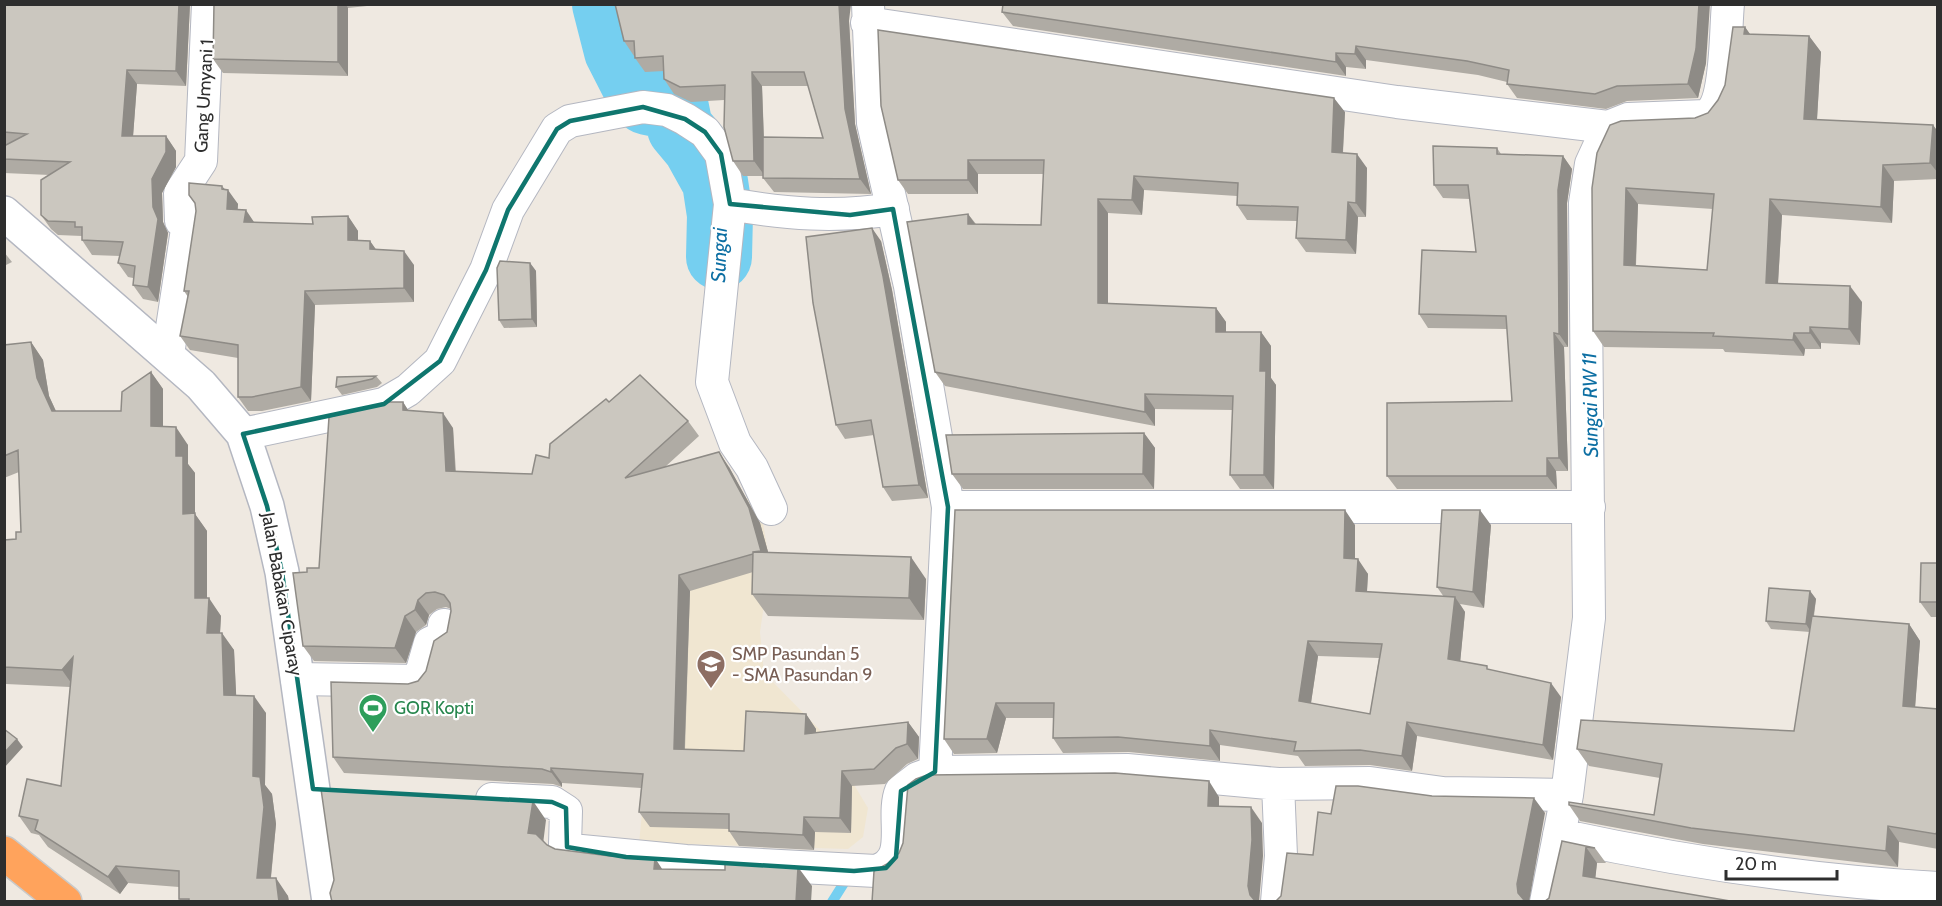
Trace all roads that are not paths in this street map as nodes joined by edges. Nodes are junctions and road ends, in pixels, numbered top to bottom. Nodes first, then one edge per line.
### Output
1 (208, 4) edge
2 (1728, 4) edge
3 (867, 14) edge
4 (1608, 127) junction
5 (730, 204) junction
6 (893, 209) junction
7 (4, 213) edge
8 (168, 354) junction
9 (243, 434) junction
10 (948, 507) junction
11 (1589, 507) junction
12 (771, 509) dead end
13 (444, 625) dead end
14 (297, 679) junction
15 (936, 772) junction
16 (1278, 784) junction
17 (1567, 795) junction
18 (469, 798) edge
19 (1559, 835) junction
20 (4, 853) edge
21 (1938, 888) edge
22 (65, 902) edge
23 (329, 902) edge
24 (1277, 902) edge
25 (1546, 902) edge

1 - 8 street, Gang Umyani 1
2 - 4 street
3 - 4 street
3 - 6 street
4 - 11 street
5 - 6 street
5 - 9 street
5 - 12 street
6 - 10 street
7 - 8 street, Jalan Babakan Ciparay
8 - 9 street, Jalan Babakan Ciparay
9 - 14 street, Jalan Babakan Ciparay
10 - 11 street
10 - 15 street
11 - 17 street
13 - 14 street
14 - 23 street, Jalan Babakan Ciparay
15 - 16 street
15 - 18 street
16 - 17 street
16 - 24 street
17 - 19 street
19 - 21 street
19 - 25 street
20 - 22 highway

